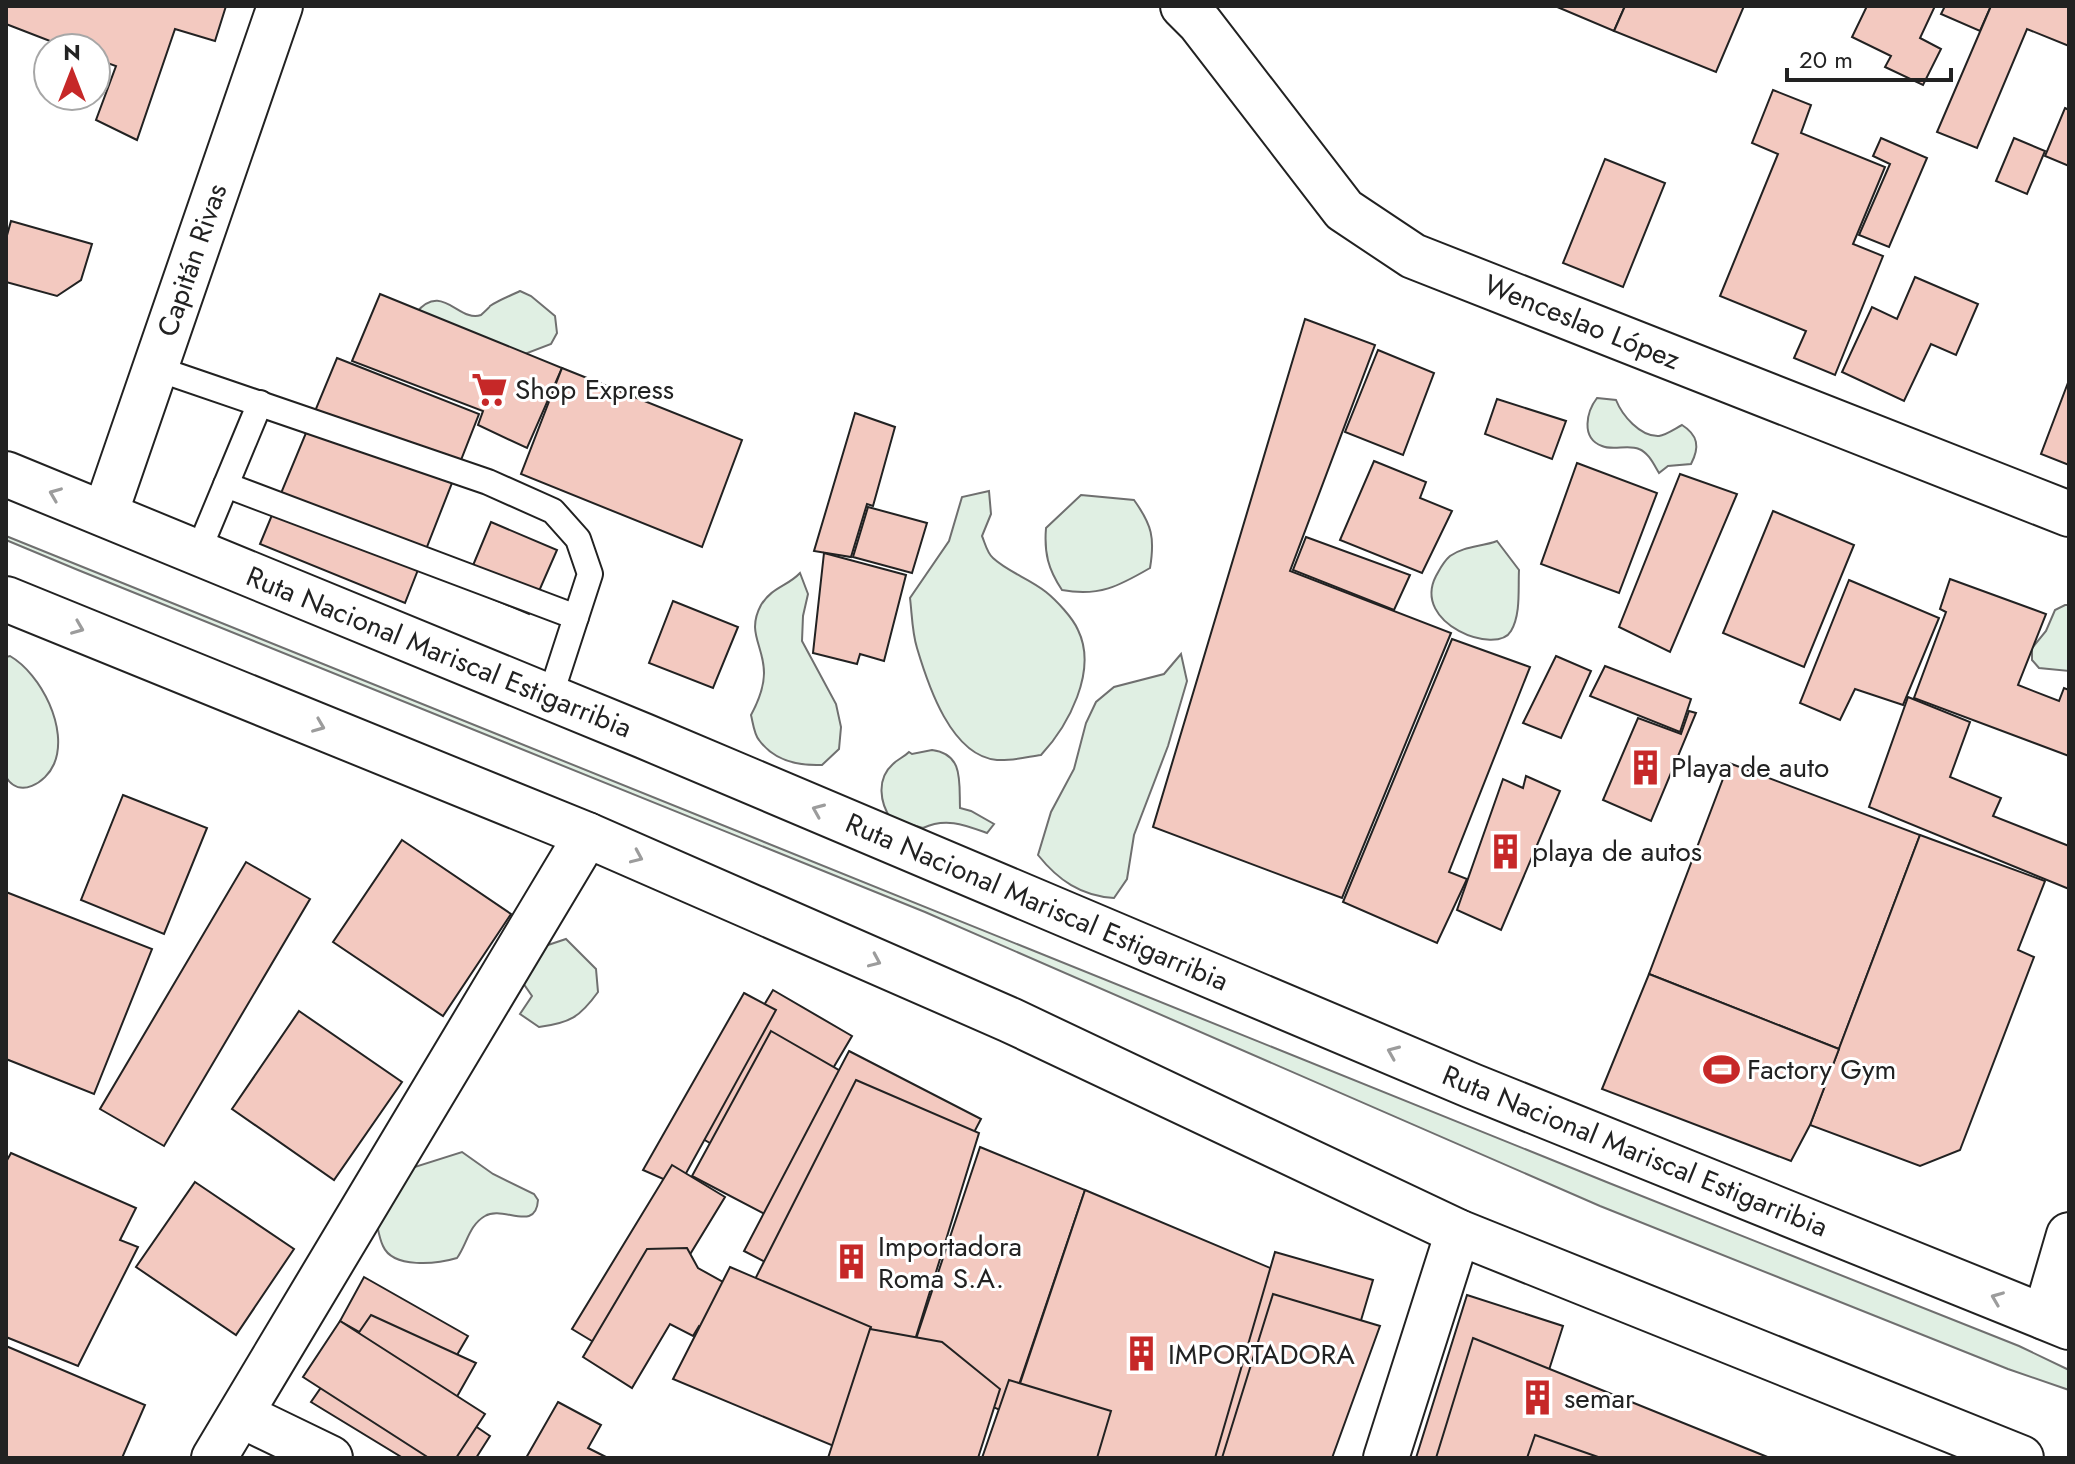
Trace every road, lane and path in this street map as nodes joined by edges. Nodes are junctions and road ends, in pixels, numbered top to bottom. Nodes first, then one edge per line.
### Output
1 (280, 6) edge
2 (1183, 6) edge
3 (155, 368) junction
4 (260, 403) junction
5 (6, 474) edge
6 (226, 485) junction
7 (105, 514) junction
8 (2069, 514) edge
9 (198, 552) junction
10 (6, 599) edge
11 (576, 617) junction
12 (550, 697) junction
13 (587, 835) junction
14 (1458, 1232) junction
15 (2069, 1235) edge
16 (2057, 1322) edge
17 (241, 1415) junction
18 (214, 1458) edge
19 (330, 1458) edge
20 (1386, 1458) edge
21 (2021, 1458) edge

1 - 3 main road, Capitán Rivas
2 - 8 main road, Wenceslao López
3 - 4 lane
3 - 7 main road, Capitán Rivas
4 - 6 lane
4 - 11 lane
7 -> 5 main road, Ruta Nacional Mariscal Estigarribia
6 - 9 lane
6 - 11 lane
7 - 9 main road, Ruta Nacional Mariscal Estigarribia
9 - 12 main road, Ruta Nacional Mariscal Estigarribia
10 -> 13 main road
11 - 12 lane
16 -> 12 main road, Ruta Nacional Mariscal Estigarribia
13 -> 14 main road
13 - 17 main road
14 - 20 main road
14 - 21 main road
15 - 16 main road
17 - 18 main road
17 - 19 main road

